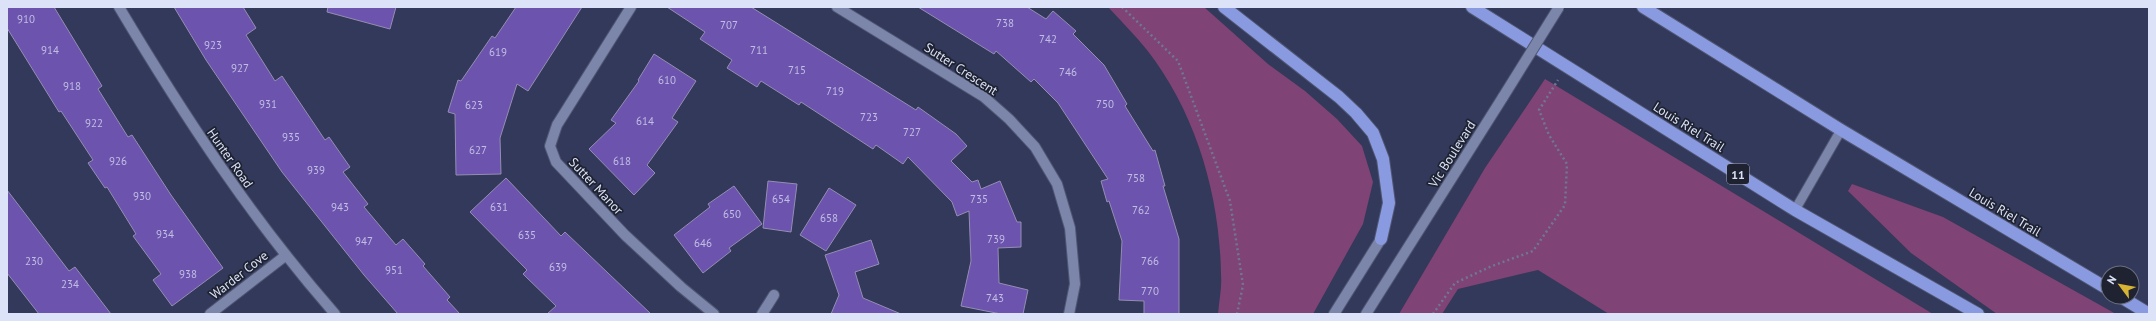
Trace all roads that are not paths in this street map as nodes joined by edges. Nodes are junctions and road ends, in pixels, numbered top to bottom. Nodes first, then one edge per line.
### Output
1 (119, 7) edge
2 (631, 7) edge
3 (837, 7) edge
4 (1224, 7) edge
5 (1472, 7) edge
6 (1559, 7) edge
7 (1643, 7) edge
8 (1841, 130) junction
9 (1795, 210) junction
10 (1381, 239) joint
11 (285, 256) junction
12 (2100, 284) edge
13 (774, 295) dead end
14 (2134, 305) edge
15 (210, 314) edge
16 (335, 314) edge
17 (714, 314) edge
18 (762, 314) edge
19 (1069, 314) edge
20 (1334, 314) edge
21 (1366, 314) edge
22 (1978, 314) edge
23 (2149, 314) edge

1 - 11 street, Hunter Road
2 - 17 street, Sutter Manor
3 - 19 street, Sutter Crescent
4 - 10 highway
5 - 9 highway, Louis Riel Trail / 11
6 - 21 street, Vic Boulevard, bridge
7 - 8 highway, Louis Riel Trail
8 - 9 lane
8 - 12 highway, Louis Riel Trail
9 - 22 highway, Louis Riel Trail / 11
10 - 20 street
11 - 15 street, Warder Cove
11 - 16 street, Hunter Road
13 - 18 street
14 - 23 highway

